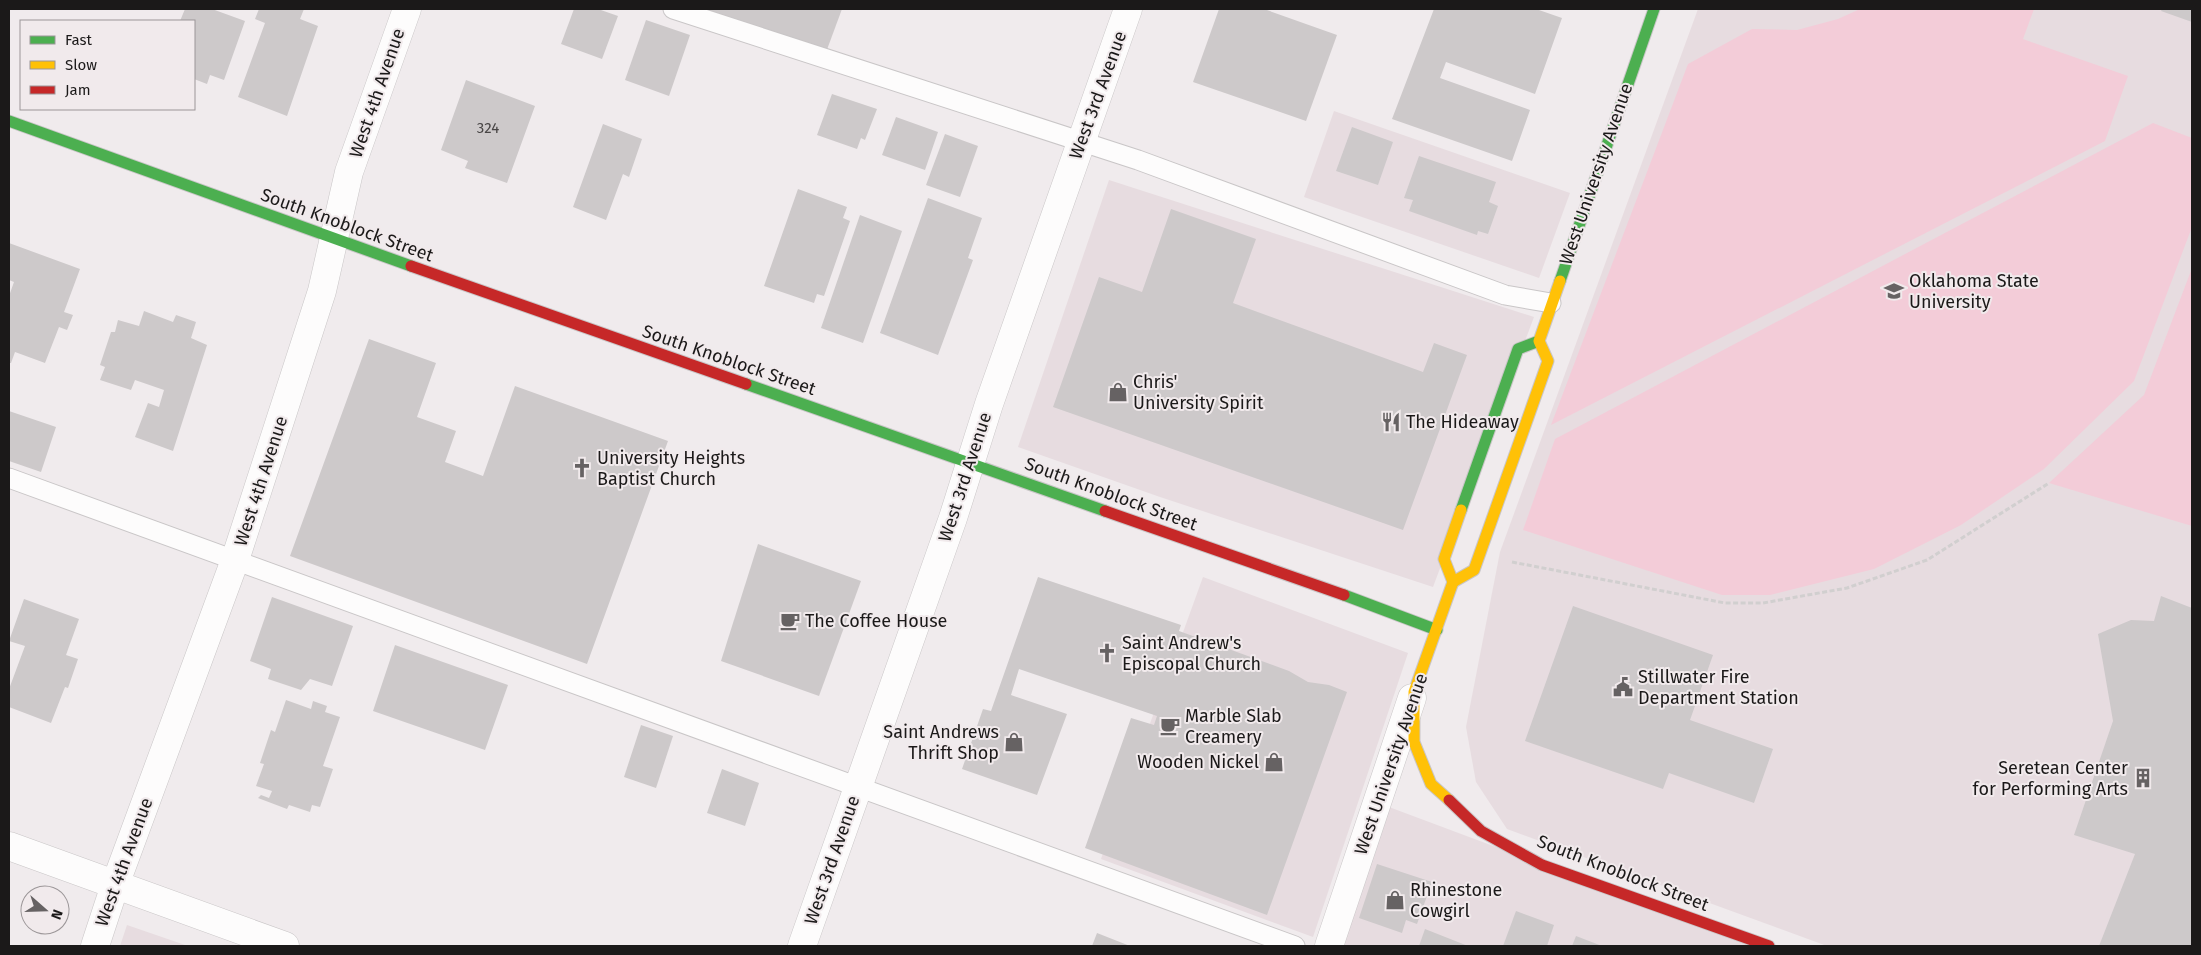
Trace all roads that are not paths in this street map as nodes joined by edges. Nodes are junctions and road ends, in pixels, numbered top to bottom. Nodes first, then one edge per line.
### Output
1 (407, 9) edge
2 (673, 9) edge
3 (1128, 9) edge
4 (1654, 9) edge
5 (9, 121) edge
6 (1080, 142) junction
7 (335, 239) junction
8 (1551, 303) junction
9 (1539, 341) junction
10 (969, 463) junction
11 (9, 478) edge
12 (235, 560) junction
13 (1453, 582) junction
14 (1437, 630) junction
15 (1414, 692) junction
16 (858, 788) junction
17 (9, 846) edge
18 (115, 885) junction
19 (95, 946) edge
20 (285, 946) edge
21 (802, 946) edge
22 (1295, 946) edge
23 (1329, 946) edge
24 (1769, 946) edge

1 - 7 street, West 4th Avenue
2 - 6 lane
3 - 6 street, West 3rd Avenue
4 - 8 street, West University Avenue
5 - 7 street, South Knoblock Street
6 - 8 lane
6 - 10 street, West 3rd Avenue
7 - 10 street, South Knoblock Street
7 - 12 street, West 4th Avenue
8 - 9 street, West University Avenue
9 - 13 street
9 - 13 street
10 - 14 street, South Knoblock Street
10 - 16 street, West 3rd Avenue
11 - 12 lane
12 - 16 lane
12 - 18 street, West 4th Avenue
13 - 14 street, West University Avenue
14 - 15 street, West University Avenue
15 - 23 street, West University Avenue
15 - 24 street, South Knoblock Street
16 - 21 street, West 3rd Avenue
16 - 22 lane
17 - 18 street
18 - 19 street, West 4th Avenue
18 - 20 street

